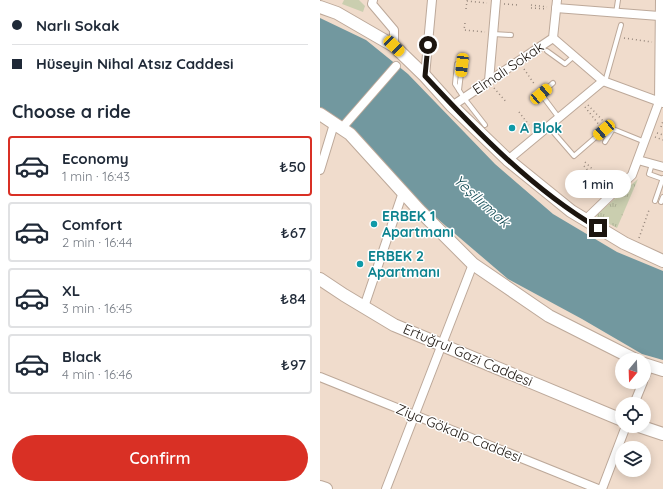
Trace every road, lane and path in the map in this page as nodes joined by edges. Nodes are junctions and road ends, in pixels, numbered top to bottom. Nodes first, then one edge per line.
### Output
1 (432, 0) edge
2 (618, 0) edge
3 (660, 0) edge
4 (371, 1) edge
5 (496, 2) edge
6 (518, 5) dead end
7 (556, 6) edge
8 (320, 7) edge
9 (531, 7) dead end
10 (466, 9) dead end
11 (616, 13) junction
12 (659, 16) junction
13 (465, 23) dead end
14 (621, 25) dead end
15 (493, 33) junction
16 (511, 35) dead end
17 (553, 38) junction
18 (622, 38) dead end
19 (661, 39) edge
20 (394, 46) junction
21 (546, 51) dead end
22 (574, 56) junction
23 (518, 61) junction
24 (457, 64) dead end
25 (462, 65) dead end
26 (396, 66) dead end
27 (425, 76) junction
28 (489, 81) junction
29 (604, 81) junction
30 (553, 83) dead end
31 (535, 85) dead end
32 (459, 91) junction
33 (464, 98) junction
34 (580, 100) junction
35 (507, 103) dead end
36 (661, 103) edge
37 (452, 106) junction
38 (519, 112) dead end
39 (320, 114) edge
40 (559, 118) junction
41 (663, 121) edge
42 (606, 124) dead end
43 (485, 125) dead end
44 (338, 126) junction
45 (535, 126) dead end
46 (548, 126) junction
47 (661, 126) dead end
48 (604, 130) joint
49 (539, 134) junction
50 (605, 142) dead end
51 (645, 142) junction
52 (508, 160) junction
53 (638, 160) junction
54 (585, 162) dead end
55 (652, 164) junction
56 (584, 166) dead end
57 (663, 167) edge
58 (320, 170) edge
59 (663, 178) edge
60 (403, 192) junction
61 (613, 194) junction
62 (663, 197) edge
63 (655, 201) dead end
64 (661, 202) dead end
65 (649, 210) dead end
66 (586, 220) junction
67 (635, 248) junction
68 (663, 261) edge
69 (473, 264) junction
70 (320, 279) edge
71 (364, 307) junction
72 (442, 345) junction
73 (622, 353) edge
74 (651, 366) edge
75 (663, 370) edge
76 (320, 377) edge
77 (415, 415) junction
78 (615, 417) edge
79 (651, 430) edge
80 (623, 433) edge
81 (663, 434) edge
82 (320, 487) edge
83 (326, 489) edge
84 (386, 489) edge
85 (598, 489) edge
86 (602, 489) edge

1 - 27 street
2 - 11 lane
3 - 12 street
4 - 20 street
5 - 6 path
5 - 10 path
5 - 15 street
7 - 9 path
7 - 11 street
7 - 17 street, Elmalı Sokak
8 - 20 street
11 - 12 street
12 - 19 street
13 - 15 path
14 - 29 lane
15 - 16 lane
15 - 28 street
17 - 22 street
17 - 23 street, Elmalı Sokak
18 - 19 path
19 - 36 street
20 - 27 street
21 - 22 lane
22 - 29 street
23 - 28 street, Elmalı Sokak
23 - 31 path
24 - 32 lane
25 - 32 lane
26 - 44 street
27 - 37 street
28 - 33 street, Elmalı Sokak
28 - 35 path
29 - 34 street
29 - 36 street
30 - 40 lane
32 - 33 lane
33 - 37 street, Elmalı Sokak
33 - 43 lane
34 - 40 street
34 - 42 path
34 - 48 path
36 - 51 street
37 - 52 street
38 - 49 path
39 - 44 street
40 - 46 street
41 - 47 path
44 - 58 street
44 - 60 street
45 - 49 lane
46 - 48 lane
46 - 49 street
49 - 52 street
50 - 51 lane
51 - 53 street
52 - 66 street
53 - 55 street
53 - 61 street
54 - 61 path
55 - 57 street
55 - 59 lane
56 - 61 path
59 - 63 lane
60 - 69 street
60 - 71 street
61 - 66 street
62 - 64 lane
65 - 67 path
66 - 67 street
67 - 68 street
69 - 72 street
69 - 73 street
70 - 71 street, Ertuğrul Gazi Caddesi
71 - 72 street, Ertuğrul Gazi Caddesi
72 - 77 street
72 - 78 street, Ertuğrul Gazi Caddesi
74 - 75 street
76 - 77 street, Ziya Gökalp Caddesi
77 - 84 street
77 - 85 street, Ziya Gökalp Caddesi
79 - 81 street
80 - 86 street
82 - 83 street

